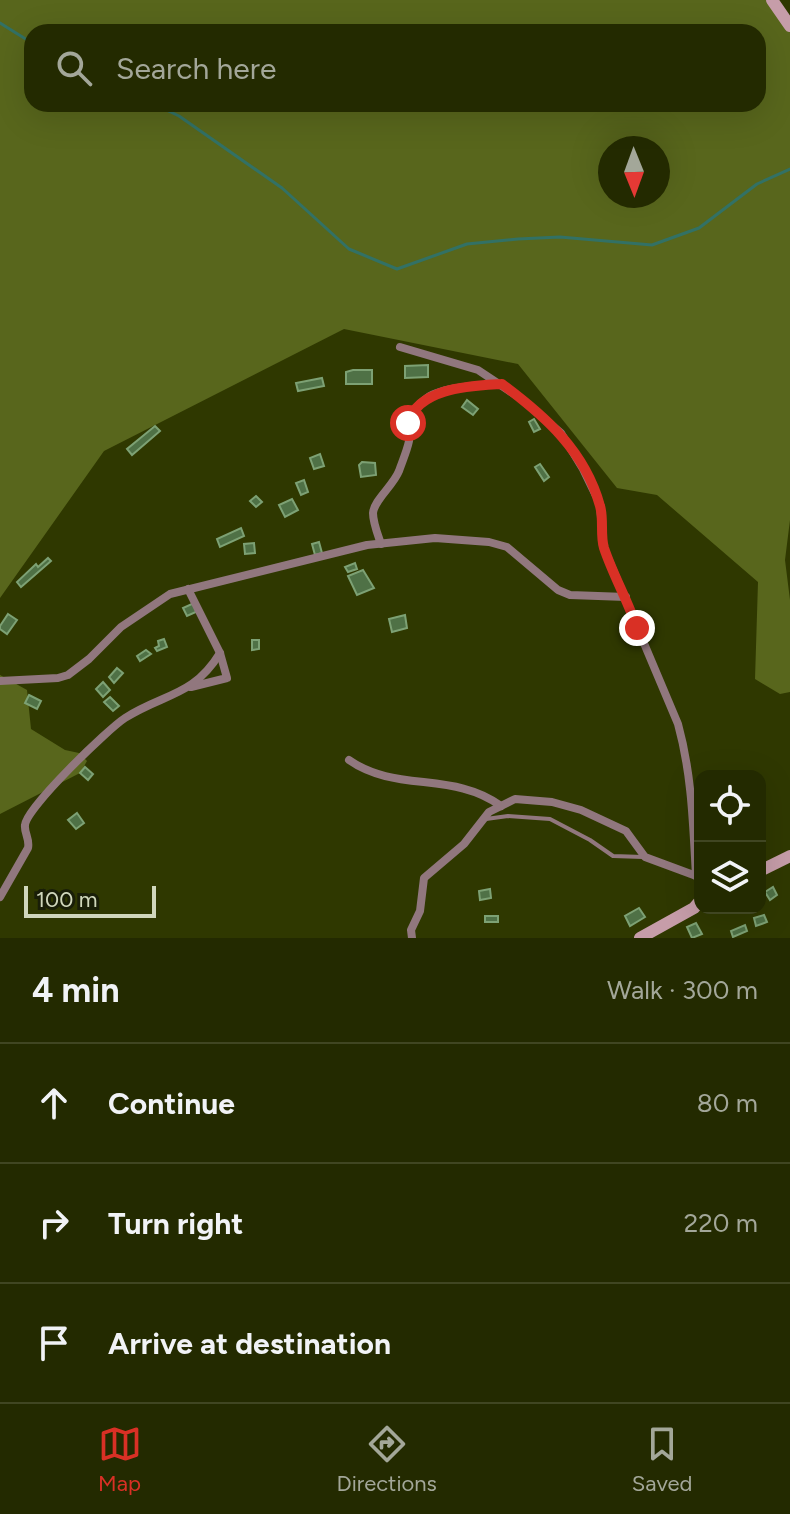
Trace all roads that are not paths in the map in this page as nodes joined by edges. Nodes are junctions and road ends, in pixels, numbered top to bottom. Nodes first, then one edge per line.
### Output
1 (772, 0) edge
2 (790, 26) edge
3 (400, 347) dead end
4 (502, 384) junction
5 (381, 544) junction
6 (188, 589) junction
7 (626, 597) junction
8 (220, 653) junction
9 (0, 681) edge
10 (190, 687) junction
11 (349, 760) dead end
12 (501, 806) junction
13 (482, 820) junction
14 (696, 842) edge
15 (790, 856) edge
16 (645, 857) junction
17 (766, 868) edge
18 (694, 875) edge
19 (0, 897) edge
20 (694, 908) edge
21 (412, 938) edge
22 (640, 938) edge

1 - 2 street
3 - 4 street
4 - 5 street
4 - 7 street
5 - 6 street
5 - 7 street
6 - 8 street
6 - 9 street
7 - 14 street
8 - 10 street
8 - 10 street
10 - 19 street
11 - 12 street
12 - 13 street
12 - 16 street
13 - 16 lane
13 - 21 street
15 - 17 street
16 - 18 street
20 - 22 street

